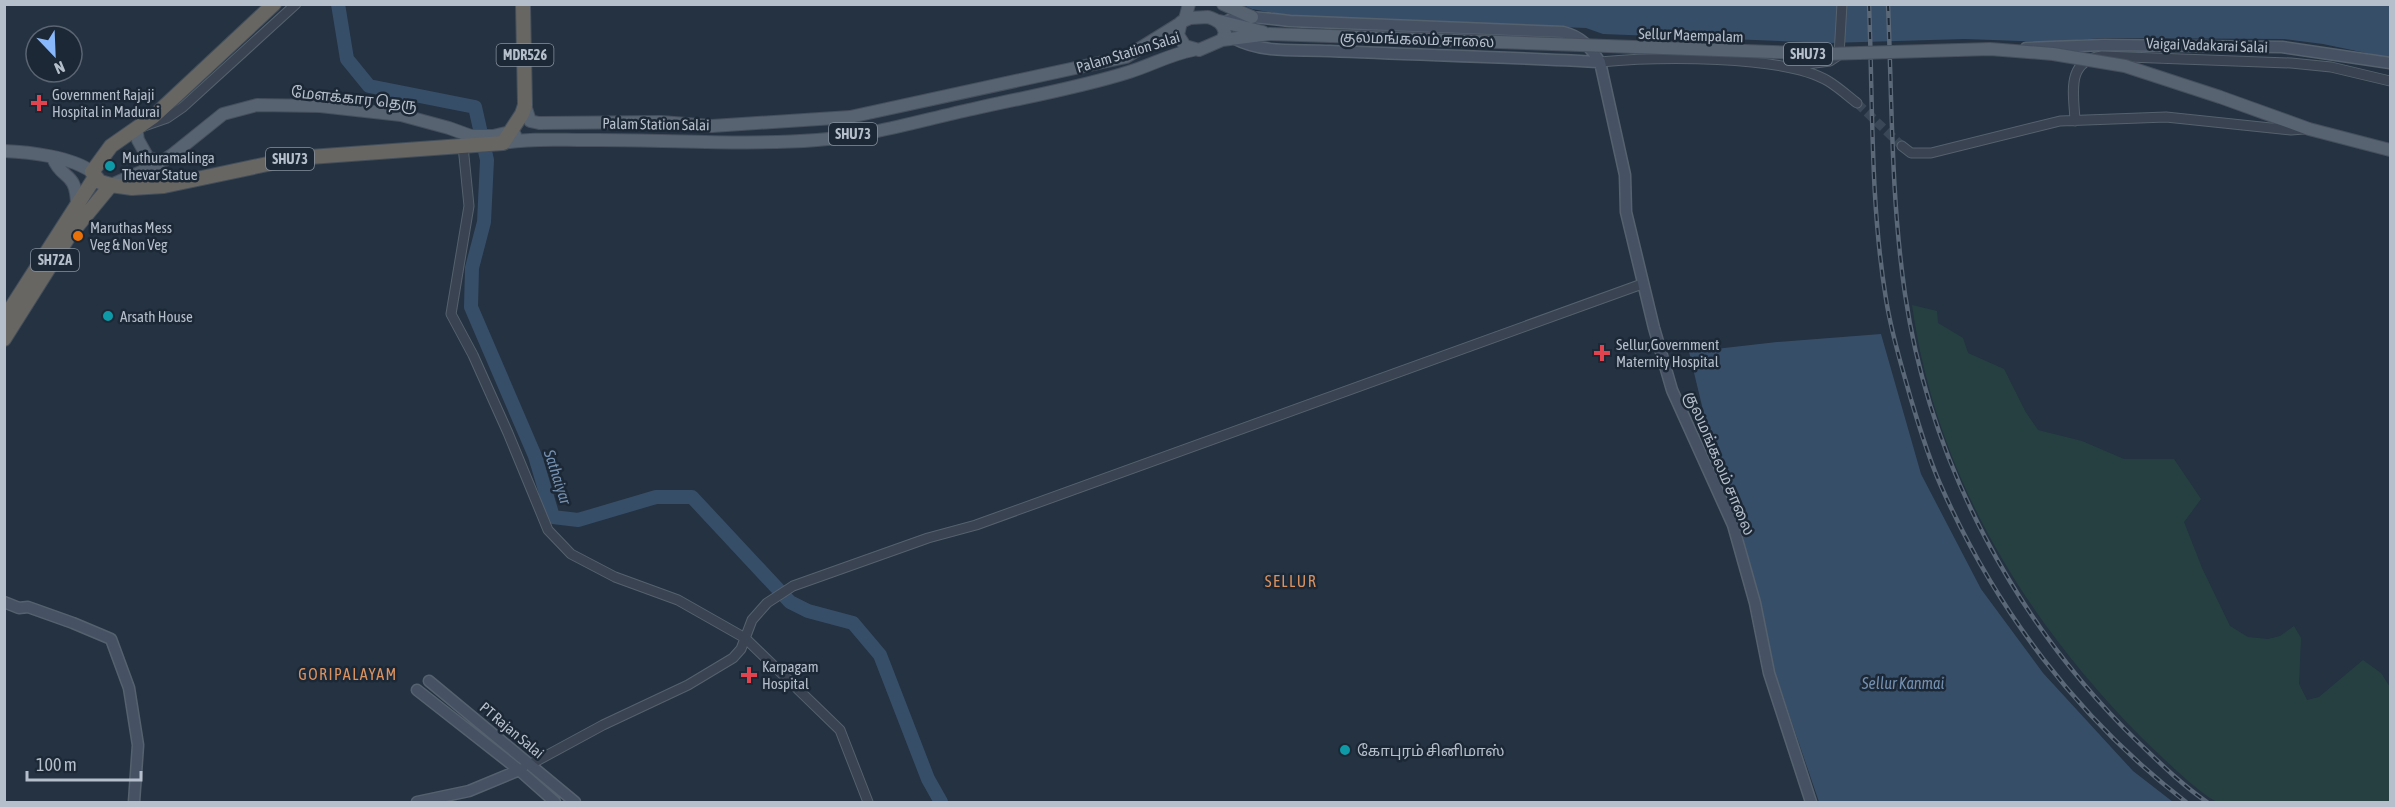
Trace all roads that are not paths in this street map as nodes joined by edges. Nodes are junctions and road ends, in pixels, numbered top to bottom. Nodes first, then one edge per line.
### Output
1 (274, 4) edge
2 (296, 4) edge
3 (524, 4) edge
4 (1189, 4) edge
5 (1204, 4) edge
6 (1217, 4) edge
7 (1223, 4) edge
8 (1842, 4) edge
9 (1252, 16) junction
10 (1217, 20) junction
11 (1182, 22) junction
12 (1270, 34) junction
13 (1229, 40) junction
14 (2282, 47) joint
15 (1193, 50) junction
16 (1990, 50) junction
17 (1600, 62) junction
18 (2391, 63) edge
19 (1786, 67) junction
20 (2391, 81) edge
21 (1857, 103) tunnel mouth
22 (525, 105) junction
23 (2075, 121) junction
24 (136, 128) junction
25 (2309, 129) junction
26 (507, 138) junction
27 (468, 143) junction
28 (1902, 146) tunnel mouth
29 (2391, 150) edge
30 (4, 151) edge
31 (53, 158) junction
32 (162, 162) junction
33 (93, 175) junction
34 (111, 185) junction
35 (77, 204) junction
36 (1642, 284) junction
37 (4, 319) edge
38 (4, 339) edge
39 (4, 602) edge
40 (745, 638) junction
41 (429, 681) dead end
42 (417, 690) dead end
43 (531, 764) junction
44 (519, 770) junction
45 (134, 802) edge
46 (417, 802) edge
47 (555, 802) edge
48 (575, 802) edge
49 (868, 802) edge
50 (1811, 802) edge

1 - 24 highway
2 - 24 street
3 - 22 highway, MDR526
4 - 11 main road
5 - 10 main road
6 - 10 main road
7 - 9 main road
8 - 19 street
9 - 10 main road, குலமங்கலம் சாலை
9 - 17 main road, குலமங்கலம் சாலை
10 - 11 main road, SHU73
10 - 12 main road, SHU73
10 - 13 main road
11 - 15 main road
11 - 22 main road, Palam Station Salai / SHU73
12 - 13 main road, SHU73
12 - 16 main road, Sellur Maempalam / SHU73, bridge
13 - 15 main road, SHU73
13 - 17 main road, குலமங்கலம் சாலை
14 - 16 main road, Sellur Maempalam, bridge
14 - 18 main road, Vaigai Vadakarai Salai
15 - 26 main road, Palam Station Salai / SHU73
16 - 25 main road, Sellur Maempalam / SHU73, bridge
17 - 19 street
17 - 36 main road, குலமங்கலம் சாலை
19 - 21 street
20 - 23 street, Vaigai Vadakarai Salai
22 - 26 highway, MDR526
23 - 25 street
23 - 28 street
24 - 32 main road
24 - 33 highway
25 - 29 main road, SHU73
26 - 27 highway, Palam Station Salai / SHU73
27 - 32 main road, மேளக்கார தெரு
27 - 34 highway, Palam Station Salai / SHU73
27 - 40 street
30 - 31 main road
31 - 33 main road
31 - 35 main road
32 - 34 main road, மேளக்கார தெரு
33 - 34 highway, SHU73
33 - 35 highway, SH72A
34 - 38 highway, SH72A
35 - 37 highway, SH72A
36 - 40 street
36 - 50 main road, குலமங்கலம் சாலை
39 - 45 main road
40 - 43 street
40 - 49 street
41 - 43 main road, PT Rajan Salai
42 - 44 main road, PT Rajan Salai
43 - 44 main road
43 - 48 main road, PT Rajan Salai
44 - 46 main road
44 - 47 main road, PT Rajan Salai

